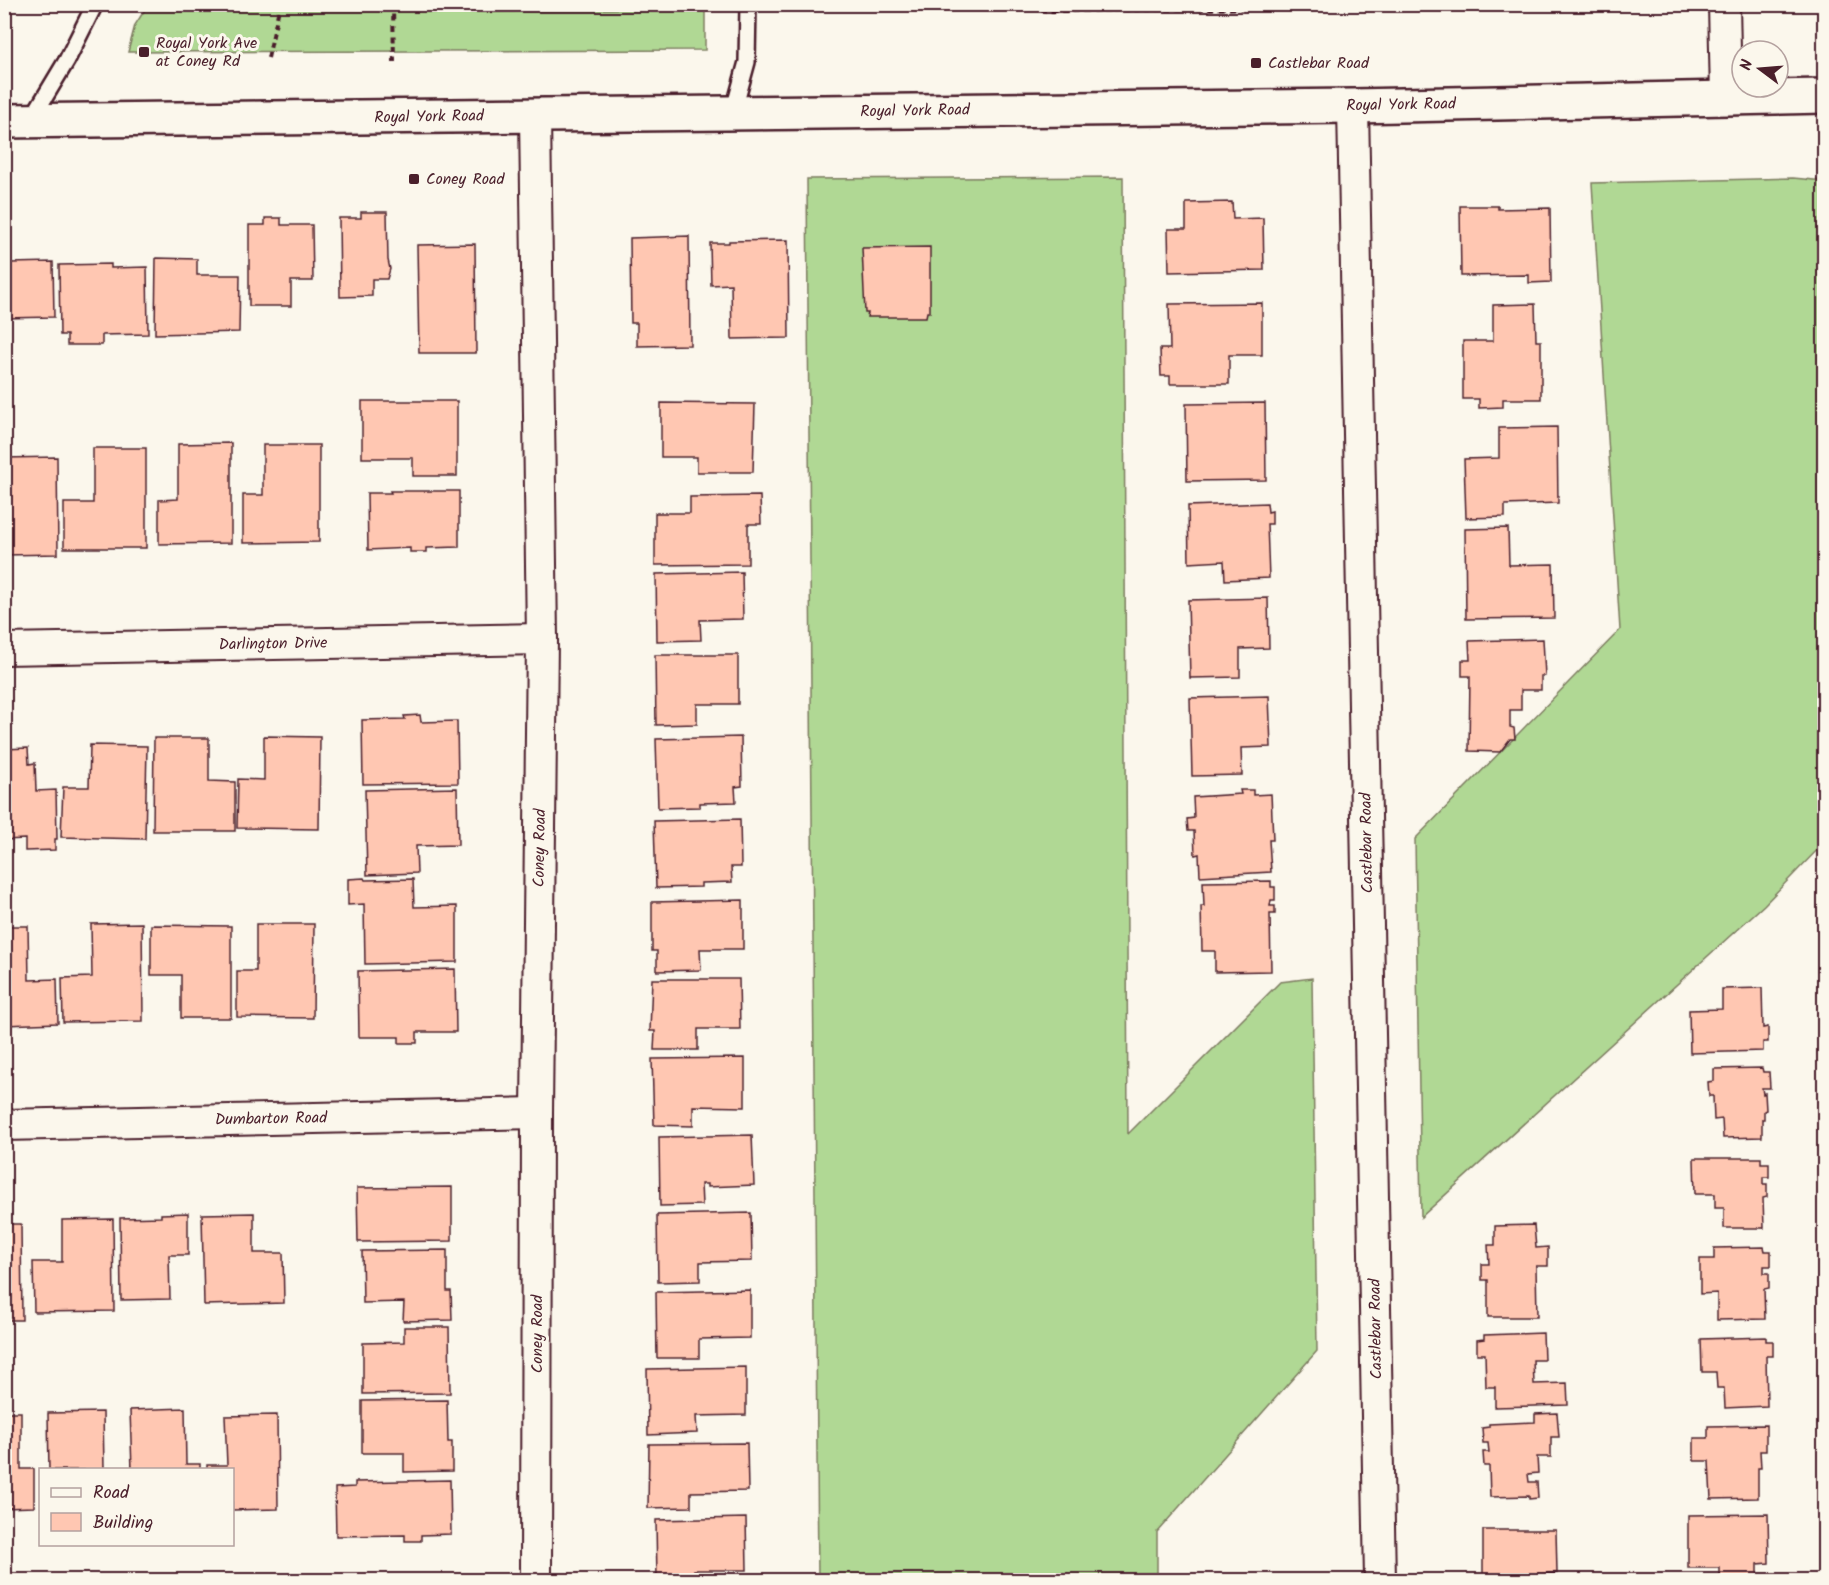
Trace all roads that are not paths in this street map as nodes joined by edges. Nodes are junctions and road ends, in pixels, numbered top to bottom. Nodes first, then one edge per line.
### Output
1 (96, 4) edge
2 (748, 4) edge
3 (1724, 4) edge
4 (1824, 96) edge
5 (1726, 97) junction
6 (1353, 106) junction
7 (733, 113) junction
8 (535, 116) junction
9 (18, 121) edge
10 (542, 639) junction
11 (4, 648) edge
12 (537, 1113) junction
13 (4, 1125) edge
14 (536, 1581) edge
15 (1380, 1581) edge

1 - 9 lane
2 - 7 lane
3 - 5 street
4 - 5 main road, Royal York Road
5 - 6 main road, Royal York Road
6 - 7 main road, Royal York Road
6 - 15 street, Castlebar Road
7 - 8 main road, Royal York Road
8 - 9 main road, Royal York Road
8 - 10 street, Coney Road
10 - 11 street, Darlington Drive
10 - 12 street, Coney Road
12 - 13 street, Dumbarton Road
12 - 14 street, Coney Road

